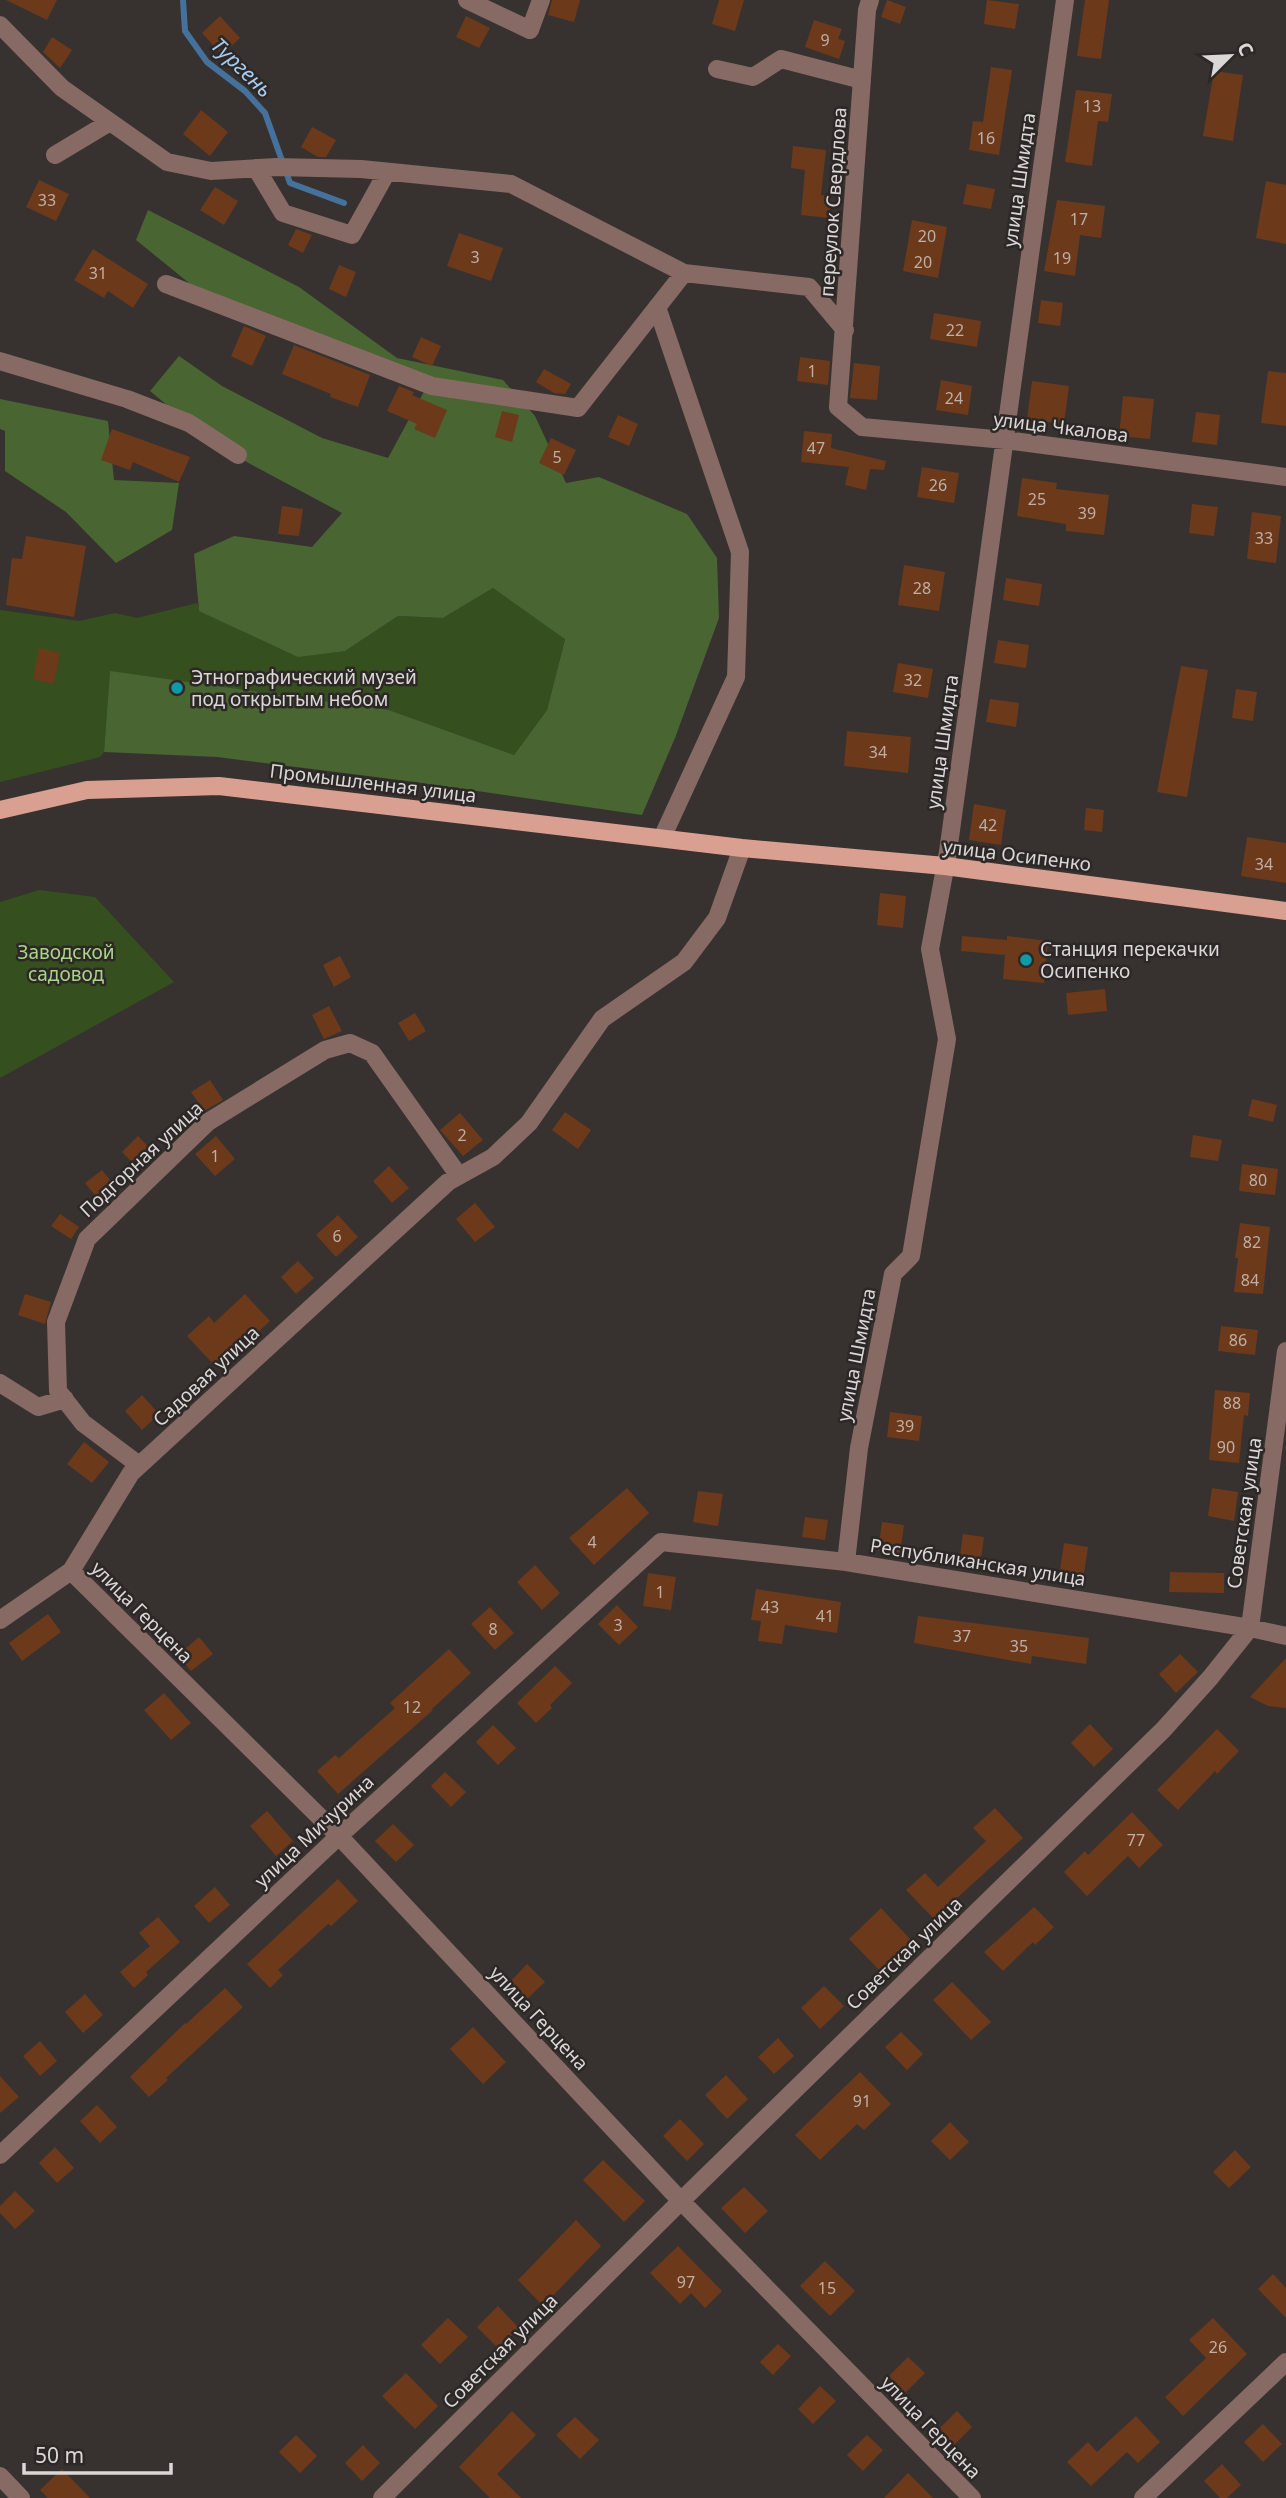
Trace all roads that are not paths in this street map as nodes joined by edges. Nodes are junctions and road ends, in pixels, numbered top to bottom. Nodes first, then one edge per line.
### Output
1 (467, 0) edge
2 (541, 0) edge
3 (870, 0) edge
4 (1065, 0) edge
5 (0, 25) edge
6 (717, 69) dead end
7 (862, 79) junction
8 (110, 122) junction
9 (55, 155) dead end
10 (256, 168) junction
11 (387, 172) junction
12 (684, 273) junction
13 (166, 284) dead end
14 (657, 307) junction
15 (845, 330) junction
16 (0, 361) edge
17 (838, 408) joint
18 (1005, 440) junction
19 (238, 454) dead end
20 (1286, 477) edge
21 (0, 810) edge
22 (662, 838) junction
23 (743, 848) junction
24 (945, 866) junction
25 (1286, 911) edge
26 (459, 1176) junction
27 (1286, 1351) edge
28 (0, 1383) edge
29 (65, 1399) junction
30 (139, 1465) junction
31 (1278, 1476) edge
32 (661, 1542) joint
33 (846, 1562) junction
34 (71, 1572) junction
35 (0, 1620) edge
36 (1250, 1628) junction
37 (1286, 1636) edge
38 (339, 1836) junction
39 (0, 2155) edge
40 (681, 2201) junction
41 (1286, 2362) edge
42 (0, 2476) edge
43 (21, 2498) edge
44 (382, 2498) edge
45 (972, 2498) edge
46 (1143, 2498) edge

1 - 2 street
3 - 7 street, переулок Свердлова
4 - 18 street, улица Шмидта
5 - 8 street
6 - 7 street
7 - 15 street, переулок Свердлова
8 - 9 street
8 - 10 street
10 - 11 street
10 - 11 street
11 - 12 street
12 - 14 street
12 - 15 street
13 - 14 street
14 - 22 street
15 - 17 street, переулок Свердлова
16 - 19 street
17 - 18 street, улица Чкалова
18 - 20 street, улица Чкалова
18 - 24 street, улица Шмидта
21 - 22 main road, Промышленная улица
22 - 23 main road, Промышленная улица
23 - 24 main road, улица Осипенко
23 - 26 street, Садовая улица
24 - 25 main road, улица Осипенко
24 - 33 street, улица Шмидта
26 - 29 street, Подгорная улица
26 - 30 street, Садовая улица
27 - 31 street, Советская улица
28 - 29 street
29 - 30 street, Подгорная улица
30 - 34 street, Садовая улица
31 - 36 street, Советская улица
32 - 33 street, Республиканская улица
32 - 38 street, улица Мичурина
33 - 36 street, Республиканская улица
34 - 35 street, Садовая улица
34 - 38 street, улица Герцена
36 - 37 street, Республиканская улица
36 - 40 street, Советская улица
38 - 39 street, улица Мичурина
38 - 40 street, улица Герцена
40 - 44 street, Советская улица
40 - 45 street, улица Герцена
41 - 46 street
42 - 43 street

